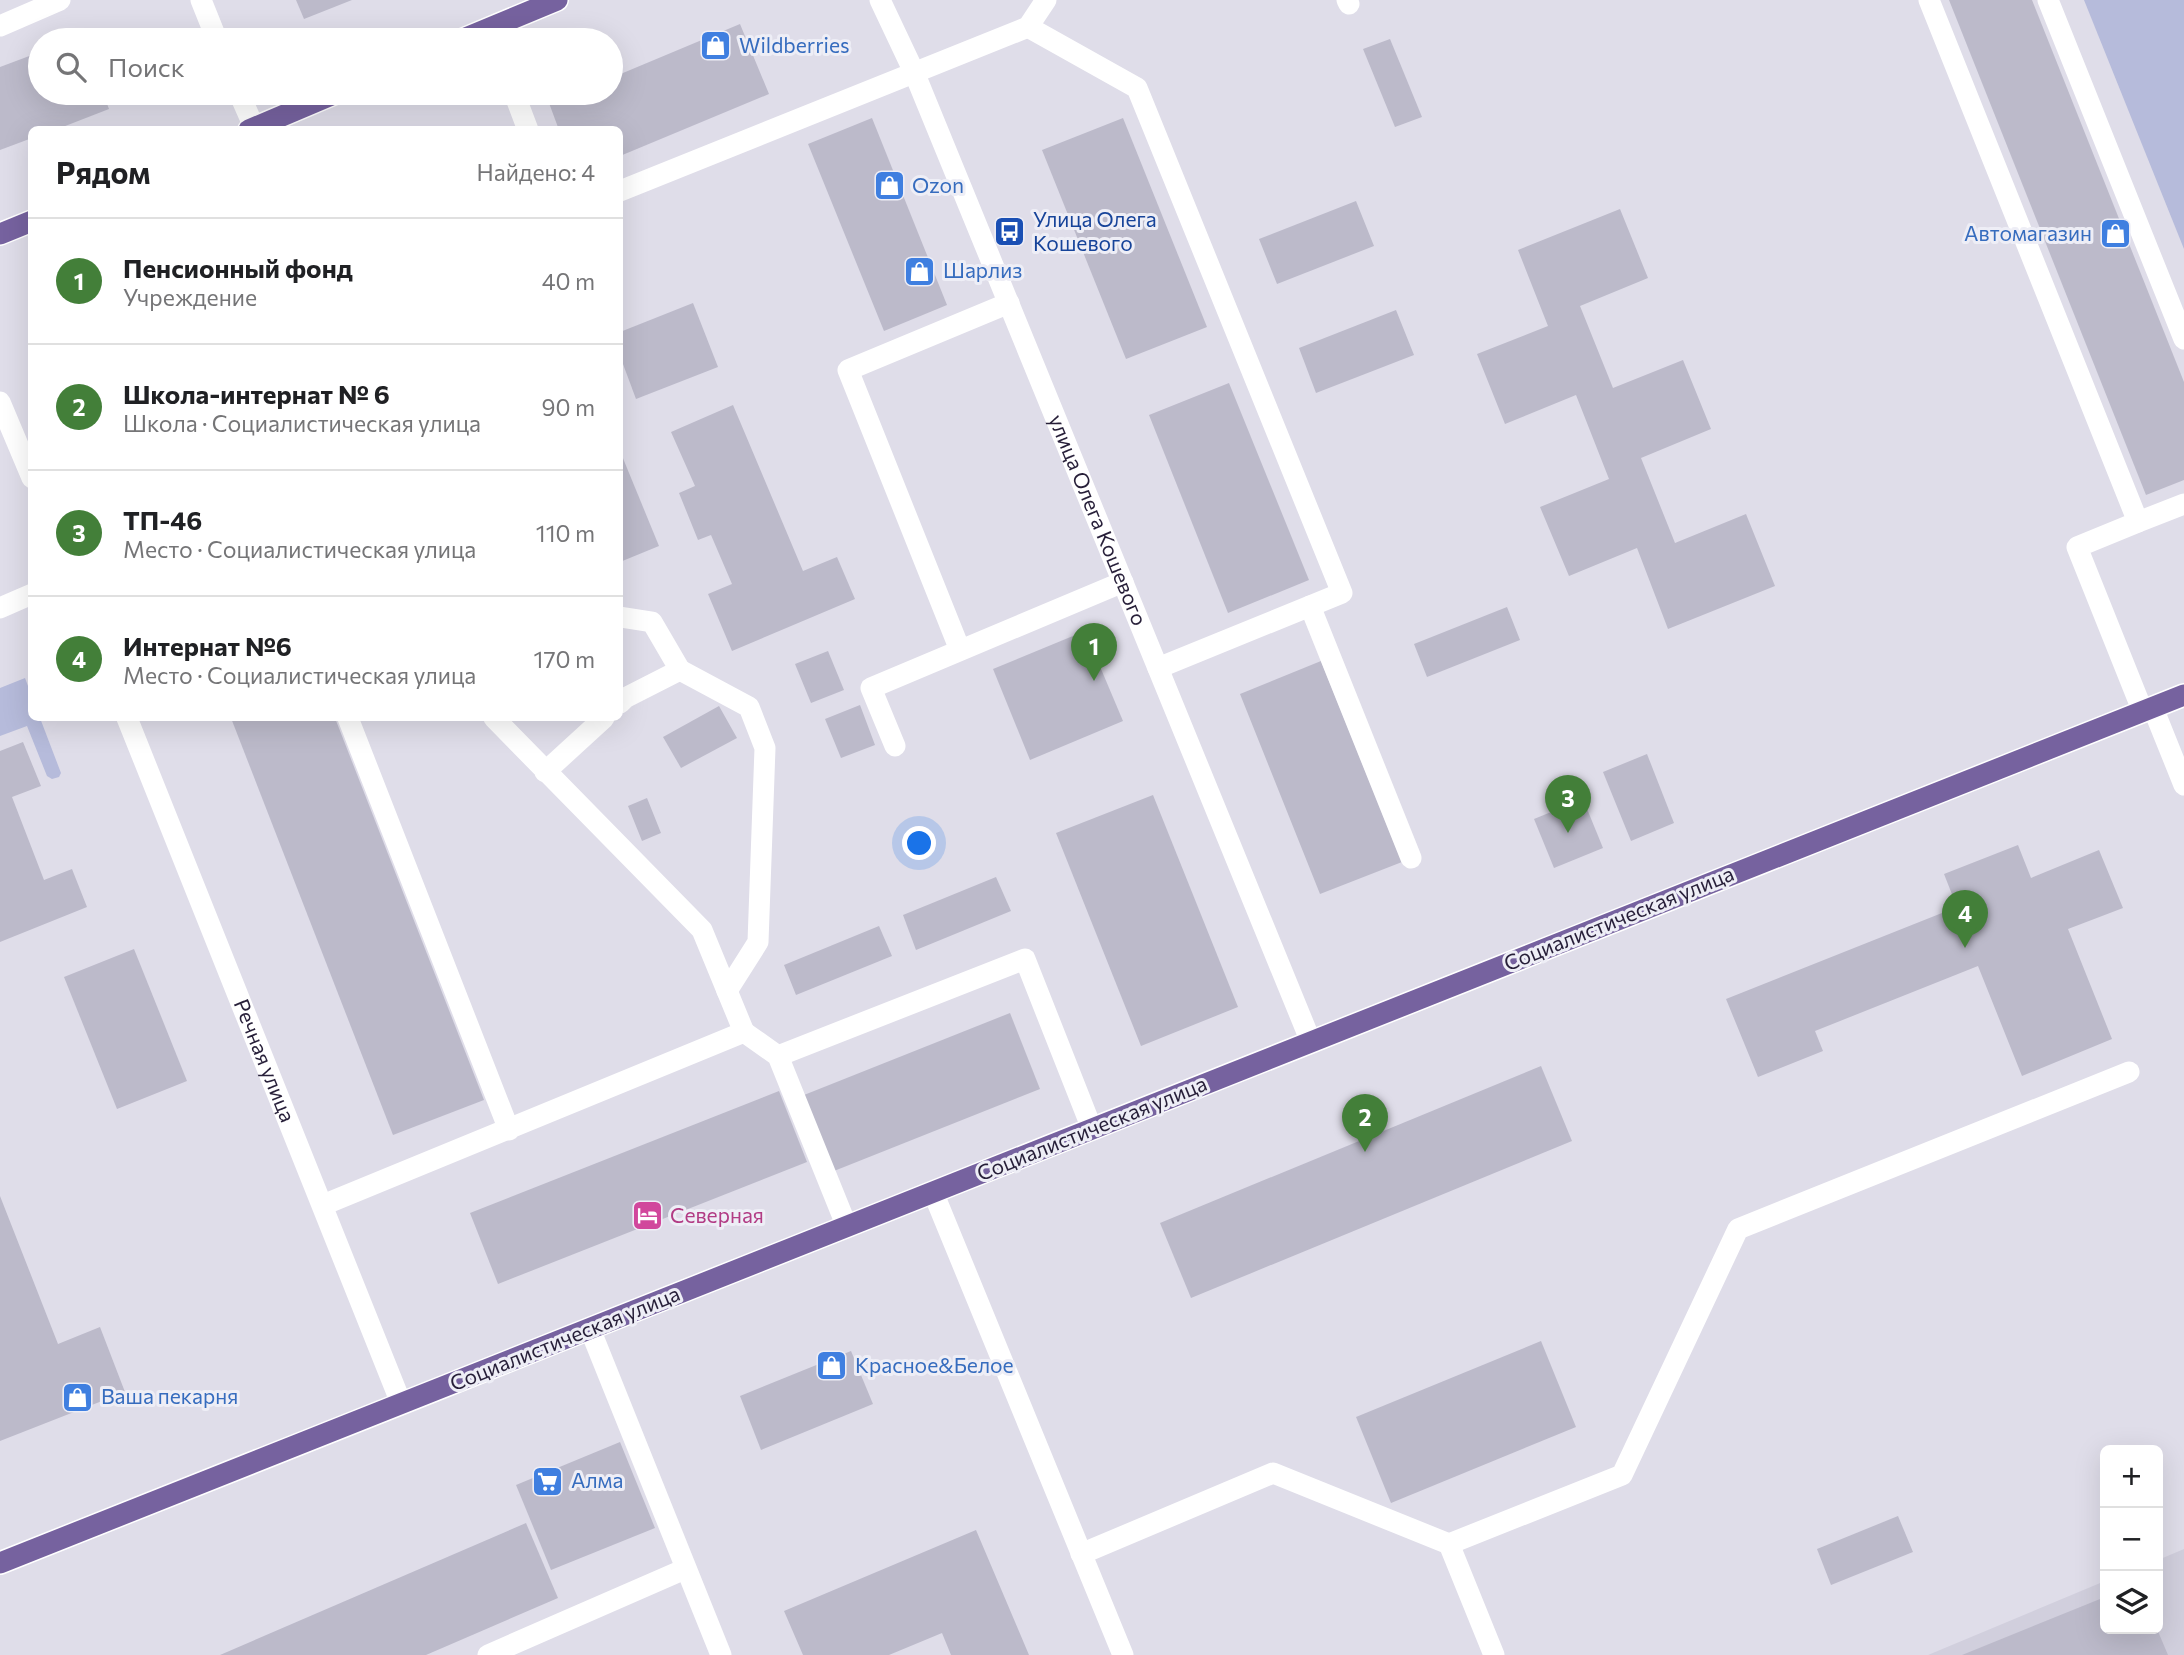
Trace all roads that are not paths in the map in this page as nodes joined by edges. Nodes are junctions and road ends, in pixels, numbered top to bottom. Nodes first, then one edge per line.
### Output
1 (60, 0) edge
2 (201, 0) edge
3 (557, 0) edge
4 (880, 0) edge
5 (1046, 0) edge
6 (1929, 0) edge
7 (2048, 0) edge
8 (0, 26) edge
9 (1028, 27) junction
10 (213, 28) edge
11 (504, 28) edge
12 (915, 72) junction
13 (243, 105) edge
14 (307, 105) edge
15 (519, 105) edge
16 (250, 126) edge
17 (256, 126) edge
18 (526, 126) edge
19 (623, 190) edge
20 (28, 223) edge
21 (0, 234) edge
22 (1009, 303) junction
23 (2184, 339) edge
24 (0, 402) edge
25 (22, 426) edge
26 (28, 457) edge
27 (2184, 504) edge
28 (2138, 522) junction
29 (1123, 582) junction
30 (28, 596) edge
31 (1310, 606) junction
32 (0, 608) edge
33 (623, 617) edge
34 (960, 650) junction
35 (1158, 668) junction
36 (680, 670) junction
37 (2184, 695) edge
38 (623, 700) edge
39 (2148, 710) junction
40 (128, 721) edge
41 (349, 721) edge
42 (497, 721) edge
43 (601, 721) edge
44 (895, 746) dead end
45 (545, 772) junction
46 (2184, 785) edge
47 (1411, 858) dead end
48 (727, 991) junction
49 (744, 1032) junction
50 (1311, 1042) junction
51 (778, 1056) junction
52 (2129, 1072) dead end
53 (1092, 1129) junction
54 (509, 1130) junction
55 (933, 1192) junction
56 (323, 1206) junction
57 (846, 1227) junction
58 (590, 1329) junction
59 (401, 1403) junction
60 (1449, 1544) junction
61 (1081, 1554) junction
62 (0, 1563) edge
63 (685, 1569) junction
64 (488, 1655) edge
65 (721, 1655) edge
66 (1123, 1655) edge
67 (1494, 1655) edge

1 - 8 street
2 - 10 street
3 - 11 main road
4 - 12 street, улица Олега Кошевого
5 - 9 street
6 - 28 street
7 - 23 street
9 - 12 street
9 - 31 street
12 - 19 street
12 - 22 street, улица Олега Кошевого
13 - 16 street
14 - 17 main road
15 - 18 street
20 - 21 main road
22 - 29 street, улица Олега Кошевого
22 - 34 street
24 - 25 street
25 - 26 street
27 - 28 street
28 - 39 street
29 - 34 street
29 - 35 street, улица Олега Кошевого
30 - 32 street
31 - 35 street
31 - 47 street
33 - 36 street
34 - 44 street
35 - 50 street, улица Олега Кошевого
36 - 38 street
36 - 48 street
37 - 39 main road, Социалистическая улица
39 - 46 street
39 - 50 main road, Социалистическая улица
40 - 56 street, Речная улица
41 - 54 street
42 - 45 street
43 - 45 street
45 - 48 street
48 - 49 street
49 - 51 street
49 - 54 street
50 - 53 main road, Социалистическая улица
51 - 53 street
51 - 57 street
52 - 60 street
53 - 55 main road, Социалистическая улица
54 - 56 street
55 - 57 main road, Социалистическая улица
55 - 61 street
56 - 59 street, Речная улица
57 - 58 main road, Социалистическая улица
58 - 59 main road, Социалистическая улица
58 - 63 street
59 - 62 main road, Социалистическая улица
60 - 61 street
60 - 67 street
61 - 66 street
63 - 64 street
63 - 65 street

